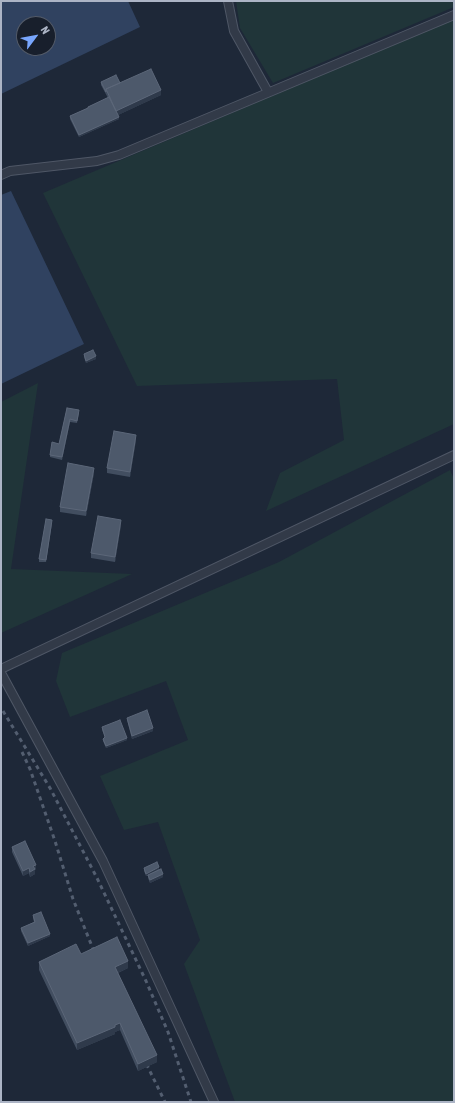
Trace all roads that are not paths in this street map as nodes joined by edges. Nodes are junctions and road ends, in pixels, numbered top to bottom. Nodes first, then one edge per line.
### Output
1 (228, 1) edge
2 (454, 15) edge
3 (268, 92) junction
4 (1, 175) edge
5 (454, 455) edge
6 (1, 669) edge
7 (1, 673) edge
8 (214, 1102) edge

1 - 3 lane
2 - 3 lane
3 - 4 lane
5 - 6 lane
7 - 8 lane

